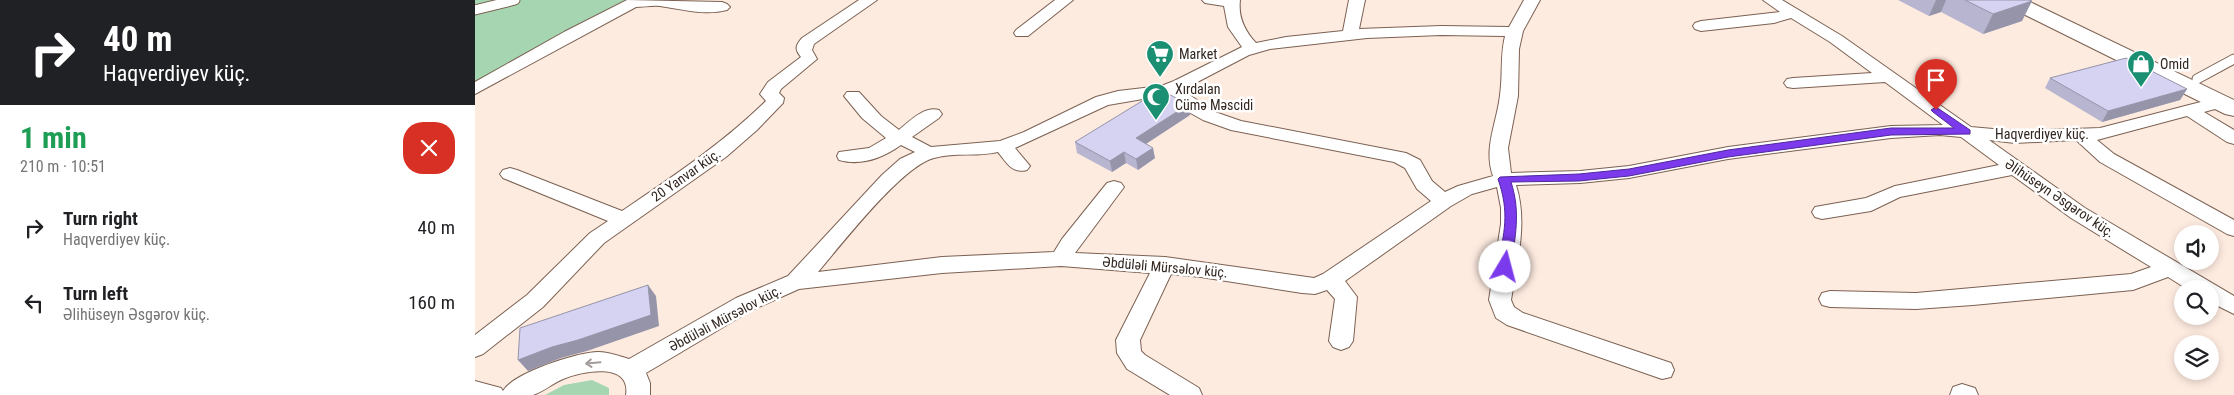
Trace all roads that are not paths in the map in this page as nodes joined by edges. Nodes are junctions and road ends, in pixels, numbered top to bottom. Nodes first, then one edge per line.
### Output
1 (515, 0) edge
2 (869, 0) edge
3 (1065, 0) edge
4 (1211, 0) edge
5 (1357, 0) edge
6 (1533, 0) edge
7 (1771, 0) edge
8 (2010, 0) edge
9 (2032, 0) edge
10 (1232, 1) edge
11 (636, 2) edge
12 (722, 8) dead end
13 (475, 10) edge
14 (1793, 12) junction
15 (1701, 26) dead end
16 (1515, 32) junction
17 (1021, 33) dead end
18 (1350, 34) junction
19 (1252, 48) junction
20 (2234, 59) edge
21 (1891, 78) junction
22 (2197, 79) junction
23 (1793, 83) dead end
24 (475, 89) edge
25 (1169, 89) junction
26 (853, 96) dead end
27 (2230, 101) edge
28 (2191, 111) junction
29 (933, 114) dead end
30 (1967, 132) junction
31 (2081, 135) junction
32 (899, 138) junction
33 (2234, 138) edge
34 (1003, 146) junction
35 (927, 153) junction
36 (847, 156) dead end
37 (1020, 166) dead end
38 (2015, 168) junction
39 (511, 174) dead end
40 (1504, 179) junction
41 (1114, 187) dead end
42 (1444, 201) junction
43 (1822, 212) dead end
44 (623, 219) junction
45 (2234, 229) edge
46 (1061, 259) junction
47 (1165, 265) junction
48 (2168, 268) junction
49 (1331, 280) junction
50 (2189, 280) edge
51 (795, 282) junction
52 (2219, 297) edge
53 (1830, 298) dead end
54 (2234, 306) edge
55 (1341, 341) dead end
56 (475, 348) edge
57 (630, 370) junction
58 (1662, 370) dead end
59 (475, 391) edge
60 (1963, 394) edge
61 (492, 395) edge
62 (513, 395) edge
63 (638, 395) edge
64 (1190, 395) edge
65 (1966, 395) edge

1 - 13 lane
2 - 44 street, 20 Yanvar küç.
3 - 17 street
4 - 10 street
5 - 18 street
6 - 16 street
7 - 14 street, Əlihüseyn Əsgərov küç.
8 - 27 main road
9 - 22 main road
10 - 19 street
11 - 12 street
11 - 24 street
14 - 15 street
14 - 21 street, Əlihüseyn Əsgərov küç.
16 - 18 street
16 - 40 street
18 - 19 street
19 - 25 street
20 - 22 lane
21 - 23 street
21 - 30 street, Əlihüseyn Əsgərov küç.
22 - 27 main road
25 - 34 street
25 - 42 street
26 - 32 street
27 - 28 street, Haqverdiyev küç.
28 - 31 street, Haqverdiyev küç.
28 - 33 street
29 - 32 street
30 - 31 street, Haqverdiyev küç.
30 - 38 street, Əlihüseyn Əsgərov küç.
30 - 40 street, Haqverdiyev küç.
31 - 45 street
32 - 35 street
32 - 36 street
34 - 35 street
34 - 37 street
35 - 51 street
38 - 43 street
38 - 48 street, Əlihüseyn Əsgərov küç.
39 - 44 street
40 - 42 street, Əbdüləli Mürsəlov küç.
40 - 58 street
41 - 46 street
42 - 49 street, Əbdüləli Mürsəlov küç.
44 - 56 street, 20 Yanvar küç.
46 - 47 street, Əbdüləli Mürsəlov küç.
46 - 51 street, Əbdüləli Mürsəlov küç.
47 - 49 street, Əbdüləli Mürsəlov küç.
47 - 64 street
48 - 50 street, Əlihüseyn Əsgərov küç.
48 - 53 street
49 - 55 street
51 - 57 street, Əbdüləli Mürsəlov küç.
52 - 54 street
57 -> 62 street
57 - 63 street
59 - 61 street
60 - 65 street

